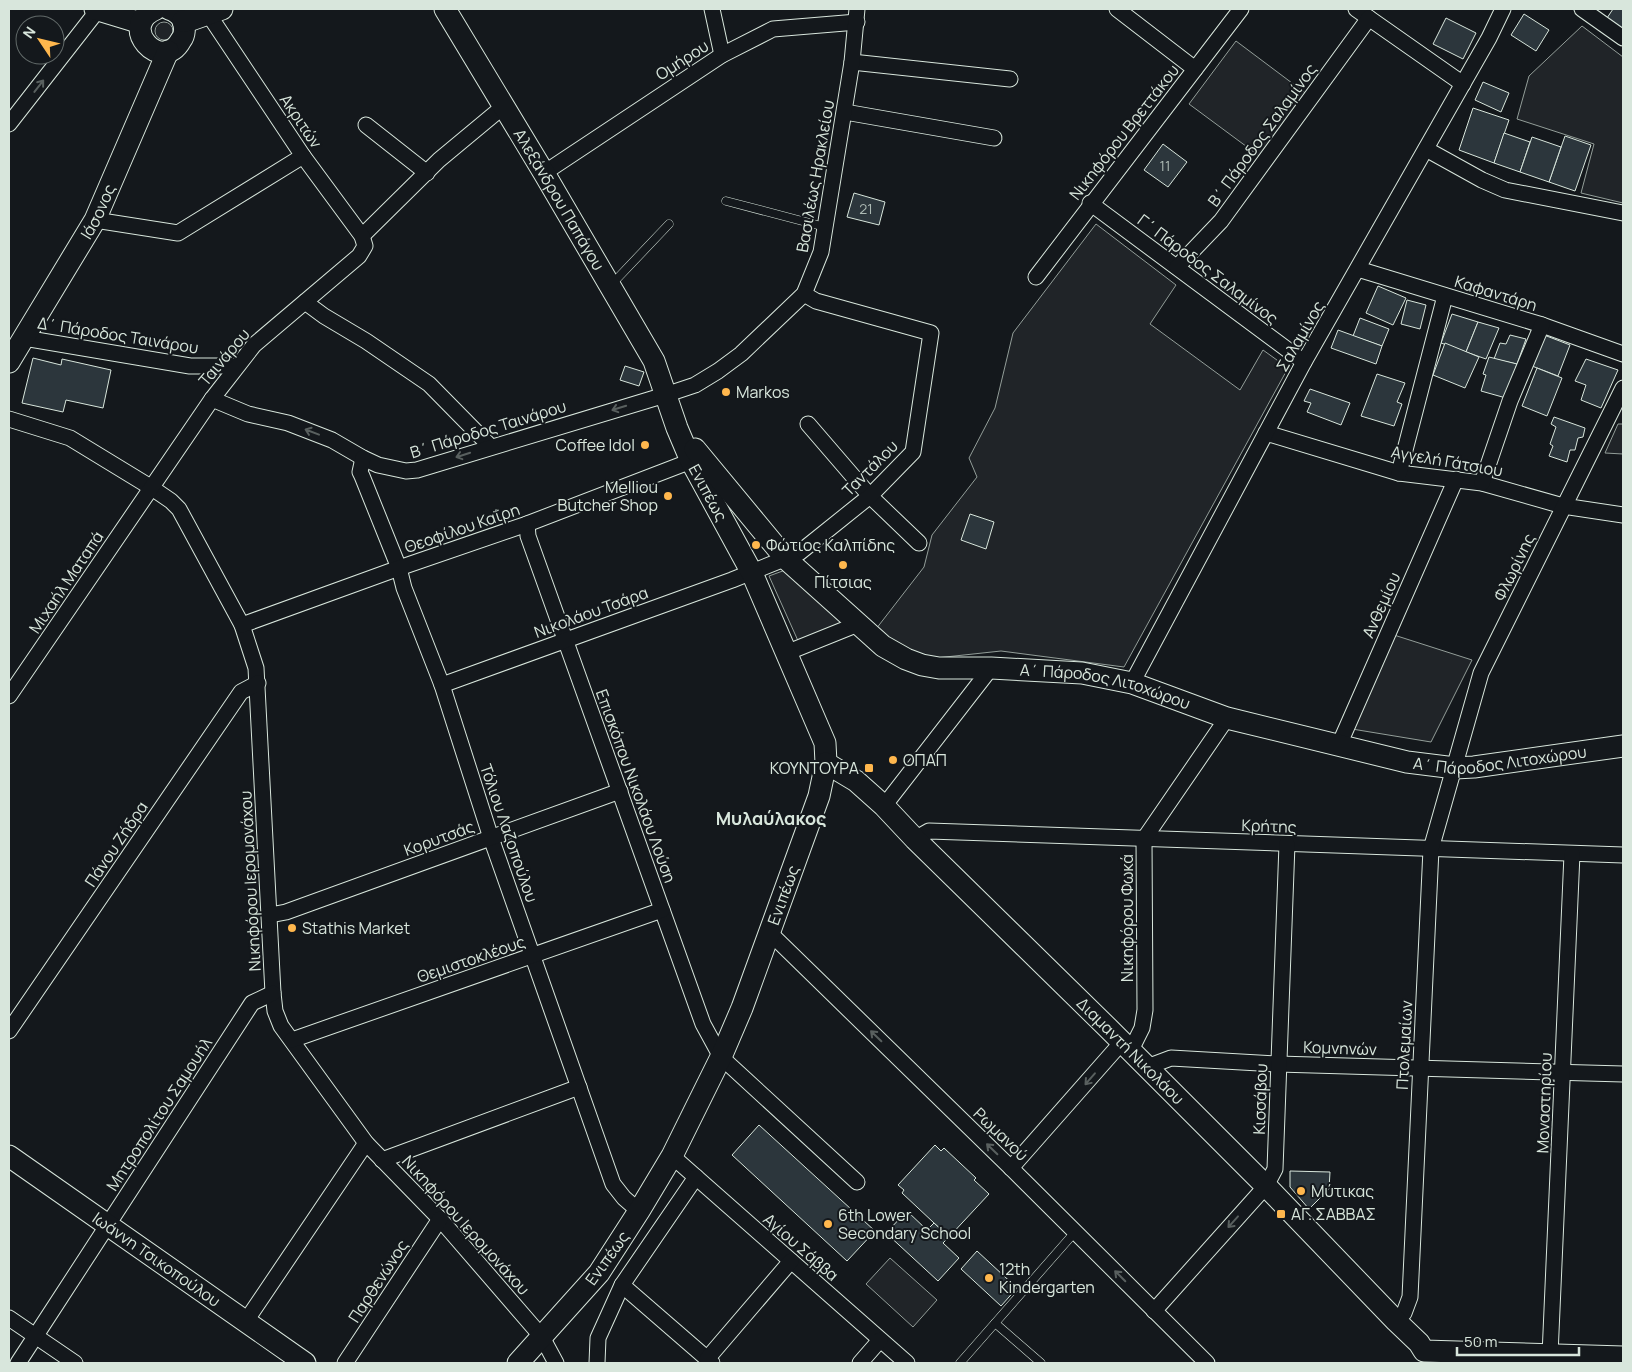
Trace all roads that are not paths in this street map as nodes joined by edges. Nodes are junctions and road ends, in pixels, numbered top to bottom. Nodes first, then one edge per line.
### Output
1 (445, 9) edge
2 (712, 9) edge
3 (1117, 9) edge
4 (1240, 9) edge
5 (1356, 9) edge
6 (1503, 9) edge
7 (1582, 9) edge
8 (97, 10) edge
9 (214, 11) edge
10 (176, 15) edge
11 (857, 15) edge
12 (149, 16) edge
13 (1368, 18) junction
14 (1623, 38) edge
15 (168, 51) junction
16 (722, 55) junction
17 (852, 62) junction
18 (1194, 69) junction
19 (1010, 79) dead end
20 (1463, 84) junction
21 (504, 106) junction
22 (844, 112) junction
23 (9, 124) edge
24 (366, 125) dead end
25 (994, 138) dead end
26 (1426, 149) junction
27 (303, 156) junction
28 (427, 173) junction
29 (544, 173) junction
30 (726, 201) dead end
31 (1090, 204) junction
32 (1623, 213) edge
33 (95, 220) junction
34 (669, 224) dead end
35 (825, 227) junction
36 (364, 241) junction
37 (1177, 267) junction
38 (1358, 269) junction
39 (1036, 277) dead end
40 (610, 286) junction
41 (804, 294) junction
42 (1445, 296) junction
43 (305, 302) junction
44 (1542, 324) junction
45 (15, 348) edge
46 (1623, 354) edge
47 (1304, 362) junction
48 (236, 366) junction
49 (1623, 388) edge
50 (666, 395) junction
51 (212, 399) junction
52 (9, 419) edge
53 (808, 424) dead end
54 (677, 428) junction
55 (1266, 433) junction
56 (491, 446) junction
57 (362, 458) junction
58 (691, 461) junction
59 (1399, 473) junction
60 (1456, 479) junction
61 (1482, 483) junction
62 (152, 488) junction
63 (870, 496) junction
64 (1564, 506) junction
65 (1623, 515) edge
66 (527, 524) junction
67 (919, 544) dead end
68 (786, 559) junction
69 (399, 568) junction
70 (752, 573) junction
71 (858, 624) junction
72 (242, 626) junction
73 (565, 640) junction
74 (786, 653) junction
75 (991, 668) junction
76 (258, 683) junction
77 (1132, 683) junction
78 (442, 685) junction
79 (9, 696) edge
80 (1226, 718) junction
81 (1338, 745) junction
82 (1623, 746) edge
83 (826, 764) junction
84 (1455, 768) junction
85 (620, 791) junction
86 (884, 806) junction
87 (491, 838) junction
88 (915, 839) junction
89 (1144, 839) junction
90 (1287, 844) junction
91 (1431, 849) junction
92 (1572, 854) junction
93 (1623, 855) edge
94 (662, 910) junction
95 (270, 915) junction
96 (769, 932) junction
97 (532, 956) junction
98 (272, 993) junction
99 (9, 1031) edge
100 (292, 1040) junction
101 (1126, 1046) junction
102 (721, 1057) junction
103 (1278, 1064) junction
104 (1147, 1067) junction
105 (1421, 1068) junction
106 (1563, 1072) junction
107 (1623, 1074) edge
108 (579, 1087) junction
109 (366, 1143) junction
110 (9, 1156) edge
111 (672, 1156) junction
112 (382, 1160) junction
113 (1011, 1168) junction
114 (696, 1177) junction
115 (857, 1182) dead end
116 (1266, 1186) junction
117 (639, 1212) junction
118 (440, 1219) junction
119 (108, 1225) junction
120 (1075, 1232) junction
121 (791, 1261) junction
122 (622, 1286) junction
123 (1154, 1311) junction
124 (9, 1318) edge
125 (1396, 1321) junction
126 (246, 1322) junction
127 (995, 1323) junction
128 (36, 1336) junction
129 (542, 1337) junction
130 (880, 1340) junction
131 (1623, 1357) edge
132 (1550, 1359) edge
133 (1427, 1360) edge
134 (709, 1361) edge
135 (18, 1363) edge
136 (75, 1363) edge
137 (305, 1363) edge
138 (345, 1363) edge
139 (518, 1363) edge
140 (556, 1363) edge
141 (596, 1363) edge
142 (860, 1363) edge
143 (907, 1363) edge
144 (960, 1363) edge
145 (1041, 1363) edge
146 (1207, 1363) edge

1 - 21 street, Αλεξάνδρου Παπάγου
2 - 16 street
3 - 18 street
4 - 18 street, Νικηφόρου Βρεττάκου
5 - 13 street
6 - 20 street, Σαλαμίνος
7 - 14 street
8 - 12 street
23 -> 8 street
9 - 10 street
9 - 27 street, Ακριτών
10 - 15 street, Ιάσονος
11 - 16 street, Ομήρου
11 - 17 street, Βασιλέως Ηρακλείου
12 - 15 street
13 - 20 street
13 - 37 street, Β΄ Πάροδος Σαλαμίνος
15 - 33 street, Ιάσονος
16 - 29 street, Ομήρου
17 - 19 street
17 - 22 street, Βασιλέως Ηρακλείου
18 - 31 street, Νικηφόρου Βρεττάκου
20 - 26 street, Σαλαμίνος
21 - 28 street, Ταινάρου
21 - 29 street, Αλεξάνδρου Παπάγου
22 - 25 street
22 - 35 street, Βασιλέως Ηρακλείου
24 - 28 street
26 - 32 street
26 - 38 street, Σαλαμίνος
27 - 33 street
27 - 36 street, Ακριτών
28 - 36 street, Ταινάρου
29 - 40 street, Αλεξάνδρου Παπάγου
30 - 35 lane
31 - 37 street, Γ΄ Πάροδος Σαλαμίνος
31 - 39 street, Νικηφόρου Βρεττάκου
33 - 45 street, Ιάσονος
34 - 40 lane
35 - 41 street, Βασιλέως Ηρακλείου
36 - 43 street, Ταινάρου
37 - 47 street, Γ΄ Πάροδος Σαλαμίνος
38 - 42 street, Καφαντάρη
38 - 47 street, Σαλαμίνος
40 - 50 street, Αλεξάνδρου Παπάγου
41 - 50 street, Βασιλέως Ηρακλείου
41 - 63 street, Ταντάλου
42 - 44 street, Καφαντάρη
42 - 59 street
43 - 48 street, Ταινάρου
43 - 56 street
44 - 46 street, Καφαντάρη
44 - 61 street
45 - 48 street, Δ΄ Πάροδος Ταινάρου
47 - 55 street, Σαλαμίνος
48 - 51 street, Ταινάρου
49 - 64 street, Φλωρίνης
50 - 54 street, Ενιπέως
50 -> 56 street, Β΄ Πάροδος Ταινάρου
57 -> 51 street, Β΄ Πάροδος Ταινάρου
51 - 62 street, Ταινάρου
52 - 62 street, Νικηφόρου Ιερομονάχου
53 - 63 street
54 - 58 street, Ενιπέως
54 - 68 street, Α΄ Πάροδος Λιτοχώρου
55 - 59 street, Αγγελή Γάτσιου
55 - 77 street, Σαλαμίνος
56 -> 57 street, Β΄ Πάροδος Ταινάρου
57 - 69 street, Τόλιου Λαζοπούλου
58 - 66 street, Θεοφίλου Καΐρη
58 - 70 street, Ενιπέως
59 - 60 street, Αγγελή Γάτσιου
60 - 61 street, Αγγελή Γάτσιου
60 - 81 street, Ανθεμίου
61 - 64 street, Αγγελή Γάτσιου
62 - 72 street, Νικηφόρου Ιερομονάχου
62 - 79 street, Μιχαήλ Ματαπά
63 - 67 street
63 - 68 street, Ταντάλου
64 - 65 street, Αγγελή Γάτσιου
64 - 84 street, Φλωρίνης
66 - 69 street, Θεοφίλου Καΐρη
66 - 73 street, Επισκόπου Νικολάου Λούση
68 - 70 street, Ταντάλου
68 - 71 street, Α΄ Πάροδος Λιτοχώρου
69 - 72 street, Θεοφίλου Καΐρη
69 - 78 street, Τόλιου Λαζοπούλου
70 - 73 street, Νικολάου Τσάρα
70 - 74 street, Ενιπέως
71 - 74 street
71 - 75 street, Α΄ Πάροδος Λιτοχώρου
72 - 76 street, Νικηφόρου Ιερομονάχου
73 - 78 street, Νικολάου Τσάρα
73 - 85 street, Επισκόπου Νικολάου Λούση
74 - 83 street, Ενιπέως
75 - 77 street, Α΄ Πάροδος Λιτοχώρου
75 - 86 street
76 - 95 street, Νικηφόρου Ιερομονάχου
76 - 99 street, Πάνου Ζήδρα
77 - 80 street, Α΄ Πάροδος Λιτοχώρου
78 - 87 street, Τόλιου Λαζοπούλου
80 - 81 street, Α΄ Πάροδος Λιτοχώρου
80 - 89 street, Νικηφόρου Φωκά
81 - 84 street, Α΄ Πάροδος Λιτοχώρου
82 - 84 street, Α΄ Πάροδος Λιτοχώρου
83 - 86 street, Διαμαντή Νικολάου
83 - 96 street, Ενιπέως
84 - 91 street, Πτολεμαίων
85 - 87 street, Κορυτσάς
85 - 94 street, Επισκόπου Νικολάου Λούση
86 - 88 street, Διαμαντή Νικολάου
87 - 95 street, Κορυτσάς
87 - 97 street, Τόλιου Λαζοπούλου
88 - 89 street, Κρήτης
88 - 101 street, Διαμαντή Νικολάου
89 - 90 street, Κρήτης
89 - 101 street, Νικηφόρου Φωκά
90 - 91 street, Κρήτης
90 - 103 street, Κισσάβου
91 - 92 street, Κρήτης
91 - 105 street, Πτολεμαίων
92 - 93 street, Κρήτης
92 - 106 street, Μοναστηρίου
94 - 97 street, Θεμιστοκλέους
94 - 102 street, Επισκόπου Νικολάου Λούση
95 - 98 street, Νικηφόρου Ιερομονάχου
96 - 102 street, Ενιπέως
113 -> 96 street, Ρωμανού
97 - 100 street, Θεμιστοκλέους
97 - 108 street, Τόλιου Λαζοπούλου
98 - 100 street, Νικηφόρου Ιερομονάχου
98 - 119 street, Μητροπολίτου Σαμουήλ
100 - 109 street, Νικηφόρου Ιερομονάχου
101 - 104 street, Διαμαντή Νικολάου
101 -> 113 street, Νικηφόρου Φωκά
102 - 111 street, Ενιπέως
102 - 115 street, Επισκόπου Νικολάου Λούση
103 - 104 street, Κομνηνών
103 - 105 street, Κομνηνών
103 - 116 street, Κισσάβου
104 - 116 street, Διαμαντή Νικολάου
105 - 106 street, Κομνηνών
105 - 125 street, Πτολεμαίων
106 - 107 street, Κομνηνών
106 - 132 street, Μοναστηρίου
108 - 112 street
108 - 117 street, Τόλιου Λαζοπούλου
109 - 112 street, Νικηφόρου Ιερομονάχου
109 - 126 street
110 - 119 street, Ιωάννη Τσικοπούλου
111 - 114 street, Αγίου Σάββα
111 - 117 street, Ενιπέως
112 - 118 street, Νικηφόρου Ιερομονάχου
113 - 120 street, Ρωμανού
114 - 121 street, Αγίου Σάββα
114 - 122 street
116 -> 123 street, Κισσάβου
116 - 125 street, Διαμαντή Νικολάου
117 - 129 street, Ενιπέως
118 - 129 street, Νικηφόρου Ιερομονάχου
118 - 138 street, Παρθενώνος
119 - 126 street, Ιωάννη Τσικοπούλου
119 - 128 street, Μητροπολίτου Σαμουήλ
123 -> 120 street, Ρωμανού
120 - 127 lane
121 - 130 street, Αγίου Σάββα
121 - 134 street
122 - 134 street
122 - 141 street
123 - 146 street, Ρωμανού
124 - 128 street
125 - 133 street, Διαμαντή Νικολάου
126 - 137 street, Ιωάννη Τσικοπούλου
127 - 144 lane
127 - 145 lane
128 - 135 street, Μητροπολίτου Σαμουήλ
128 - 136 street
129 - 139 street, Ενιπέως
129 - 140 street, Νικηφόρου Ιερομονάχου
130 - 142 street
130 - 143 street, Αγίου Σάββα
131 - 132 street
132 - 133 street

